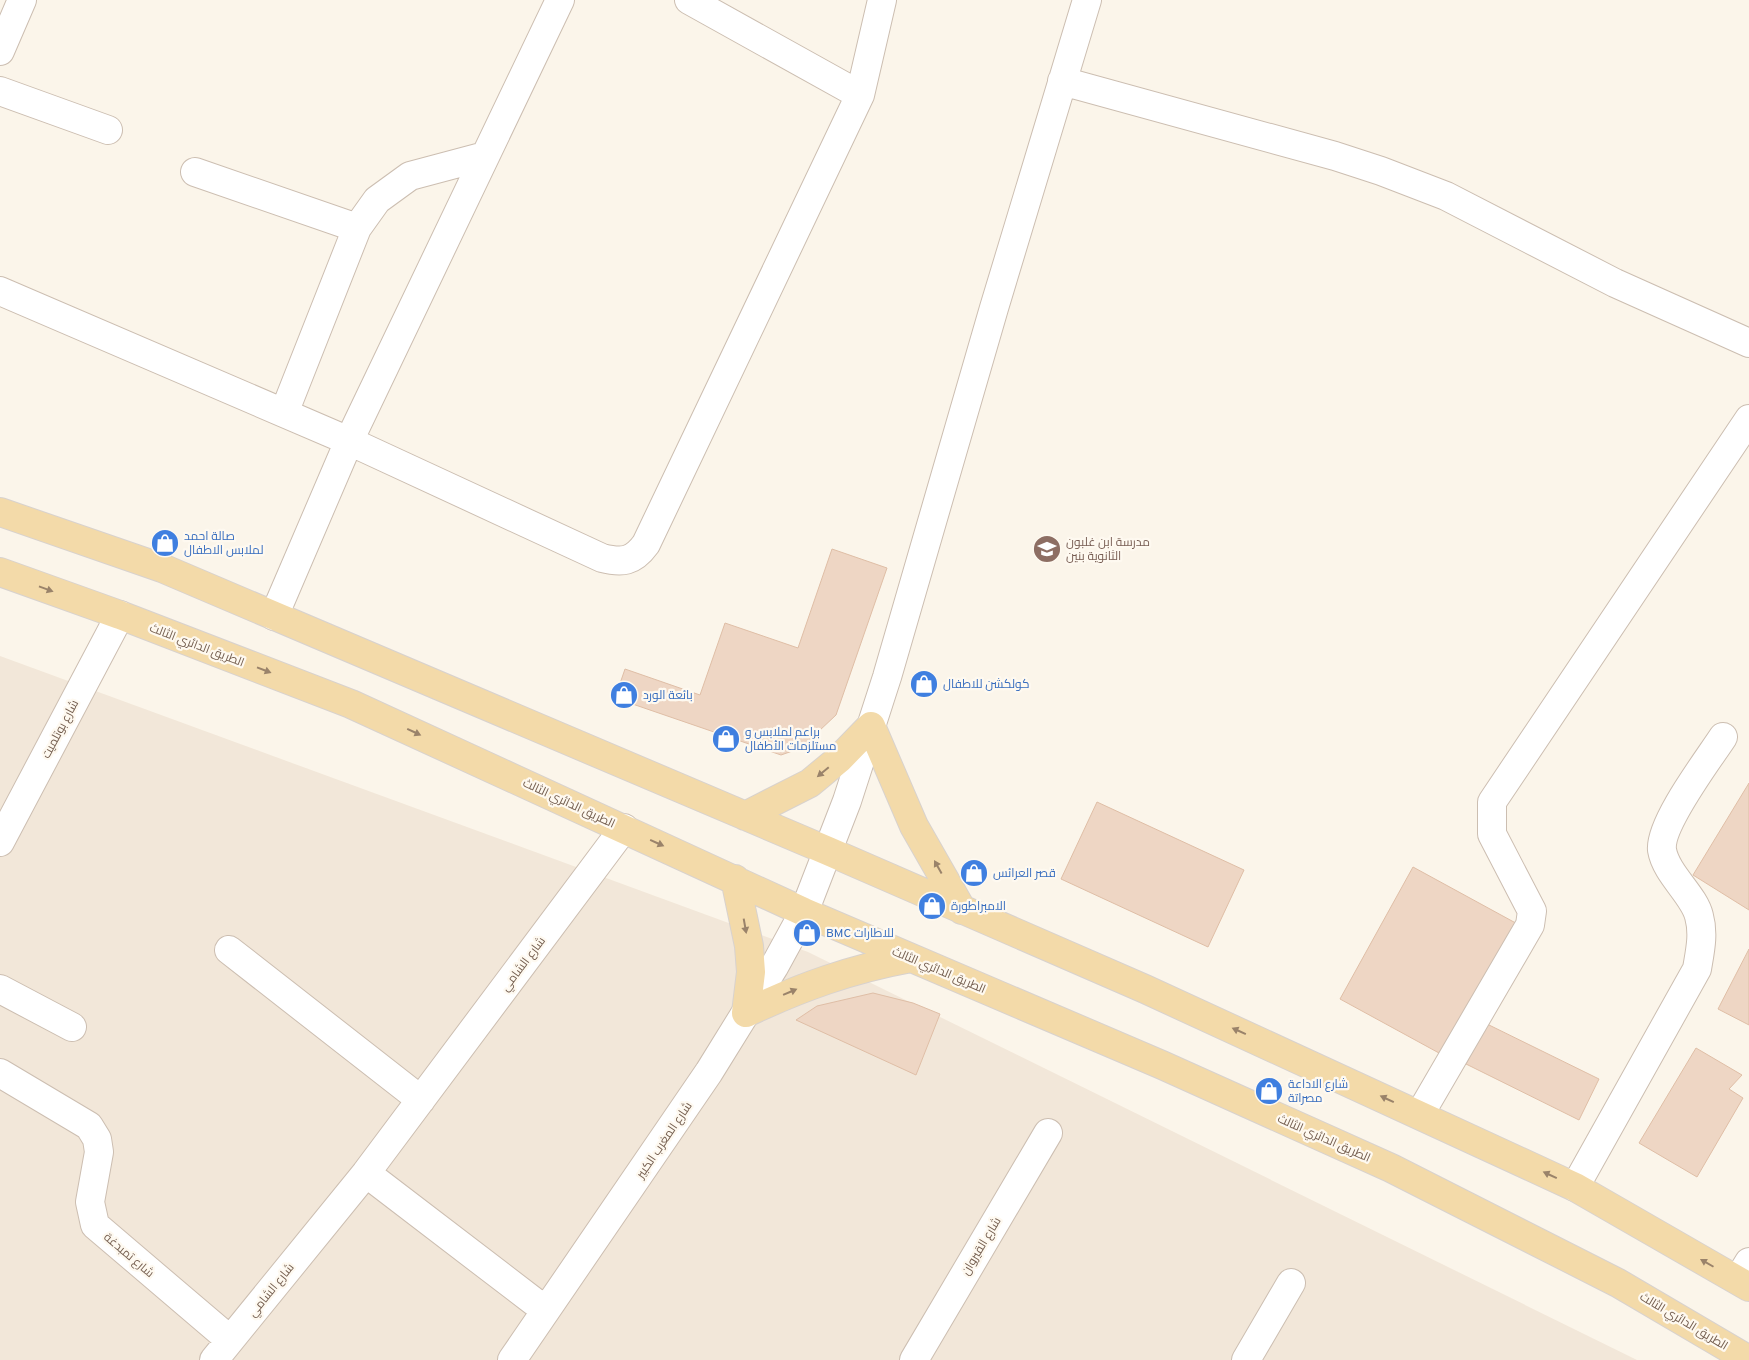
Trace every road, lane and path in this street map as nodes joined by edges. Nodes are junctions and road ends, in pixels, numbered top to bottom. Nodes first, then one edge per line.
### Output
1 (22, 0) edge
2 (560, 0) edge
3 (689, 0) edge
4 (882, 0) edge
5 (1087, 0) edge
6 (0, 51) edge
7 (1062, 81) junction
8 (0, 91) edge
9 (860, 95) junction
10 (108, 130) dead end
11 (485, 156) junction
12 (195, 172) dead end
13 (357, 228) junction
14 (0, 291) edge
15 (1749, 343) edge
16 (284, 414) junction
17 (1749, 419) edge
18 (349, 441) junction
19 (0, 512) edge
20 (0, 572) edge
21 (120, 615) junction
22 (274, 616) junction
23 (871, 726) junction
24 (1723, 737) dead end
25 (745, 816) junction
26 (624, 828) junction
27 (0, 842) edge
28 (828, 851) junction
29 (734, 878) junction
30 (962, 910) junction
31 (804, 912) junction
32 (229, 950) dead end
33 (911, 958) junction
34 (3, 998) edge
35 (746, 1013) junction
36 (72, 1027) dead end
37 (0, 1073) edge
38 (422, 1100) junction
39 (1420, 1114) junction
40 (1048, 1132) dead end
41 (366, 1173) junction
42 (1575, 1187) junction
43 (1745, 1276) edge
44 (1291, 1283) dead end
45 (545, 1310) junction
46 (222, 1350) edge
47 (512, 1360) edge
48 (914, 1360) edge
49 (1246, 1360) edge
50 (1749, 1360) edge

1 - 6 street
2 - 11 street
3 - 9 street
4 - 9 street
5 - 7 street, شارع المغرب الكبير
7 - 15 street
7 - 23 street, شارع المغرب الكبير
8 - 10 street
9 - 18 street
11 - 13 street
11 - 18 street
12 - 13 street
13 - 16 street
14 - 16 street
16 - 18 street
17 - 39 street
18 - 22 street
19 - 22 main road
20 -> 21 main road, الطريق الدائري الثالث
21 -> 26 main road, الطريق الدائري الثالث
21 - 27 street, شارع بوتلميت
22 - 25 main road
23 -> 25 main road
23 - 28 street, شارع المغرب الكبير
30 -> 23 main road
24 - 42 street
25 - 28 main road
26 -> 29 main road, الطريق الدائري الثالث
26 - 38 street, شارع الشامي
28 - 30 main road
28 - 31 street, شارع المغرب الكبير
29 - 31 main road, الطريق الدائري الثالث
29 -> 35 main road
39 -> 30 main road
31 - 33 main road, الطريق الدائري الثالث
31 - 35 street, شارع المغرب الكبير
32 - 38 street
35 -> 33 main road
33 - 50 main road, الطريق الدائري الثالث
34 - 36 street
35 - 45 street, شارع المغرب الكبير
37 - 46 street, شارع تمبدغة
38 - 41 street, شارع الشامي
42 -> 39 main road
40 - 48 street, شارع القيروان
41 - 45 street
41 - 46 street, شارع الشامي
43 -> 42 main road
44 - 49 street
45 - 47 street, شارع المغرب الكبير

